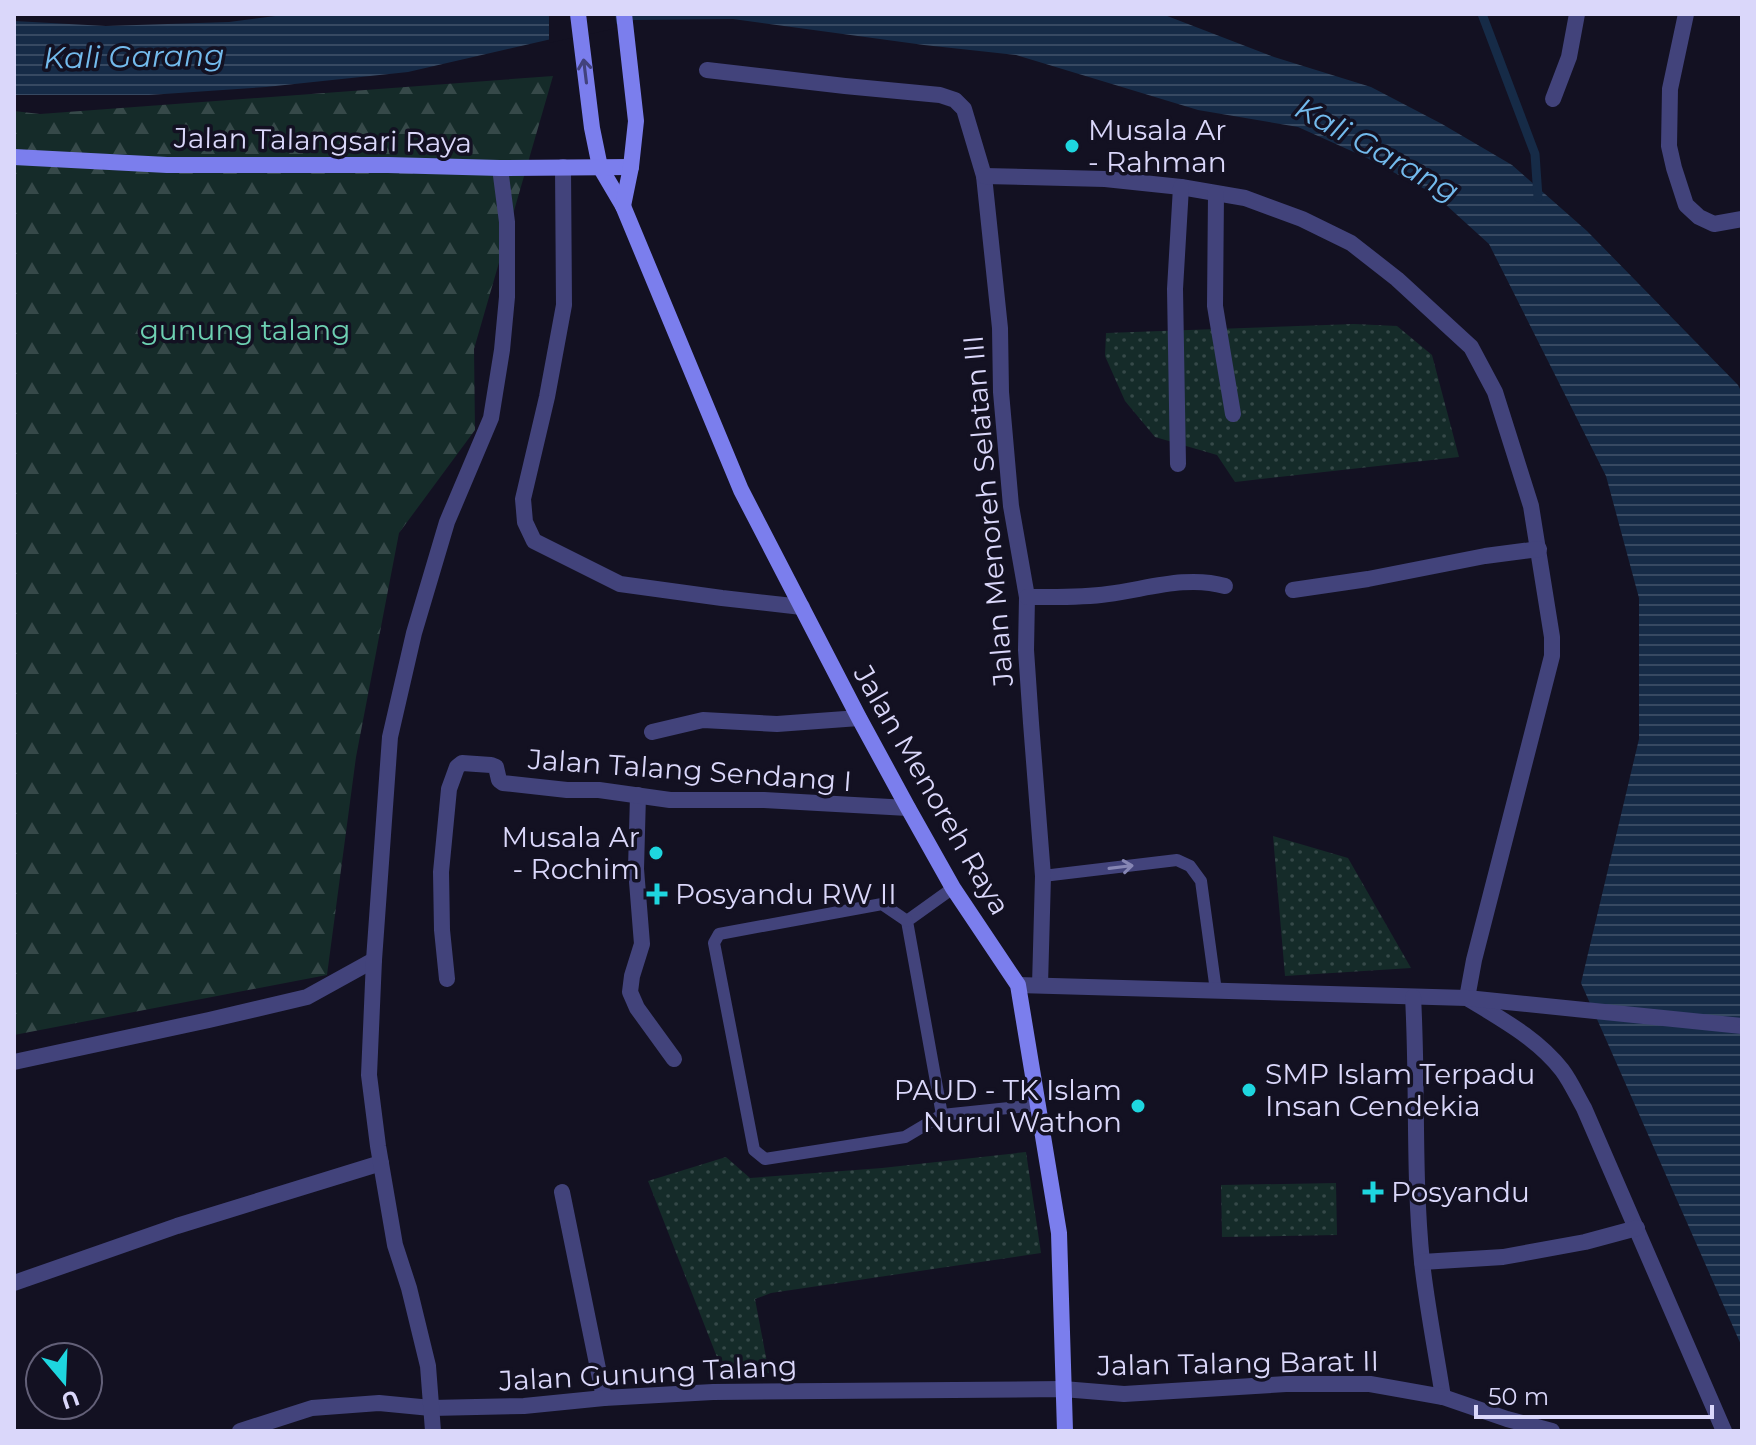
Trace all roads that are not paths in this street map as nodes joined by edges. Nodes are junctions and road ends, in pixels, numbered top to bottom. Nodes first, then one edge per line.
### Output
1 (578, 14) edge
2 (624, 14) edge
3 (1577, 14) edge
4 (1686, 14) edge
5 (707, 70) dead end
6 (1553, 99) dead end
7 (14, 157) edge
8 (563, 167) junction
9 (600, 167) junction
10 (631, 167) junction
11 (500, 168) junction
12 (984, 176) junction
13 (1181, 187) junction
14 (1216, 194) junction
15 (623, 206) junction
16 (1742, 219) edge
17 (1233, 414) dead end
18 (1178, 464) dead end
19 (1539, 549) junction
20 (1225, 586) dead end
21 (1293, 590) dead end
22 (1027, 597) junction
23 (802, 607) junction
24 (859, 718) junction
25 (652, 732) dead end
26 (638, 795) junction
27 (908, 808) junction
28 (1043, 876) junction
29 (953, 888) junction
30 (907, 921) junction
31 (374, 960) junction
32 (447, 979) dead end
33 (1018, 985) junction
34 (1040, 985) junction
35 (1216, 991) junction
36 (1413, 997) junction
37 (1467, 998) junction
38 (1742, 1026) edge
39 (674, 1059) dead end
40 (14, 1062) edge
41 (1038, 1105) junction
42 (942, 1115) junction
43 (381, 1163) junction
44 (562, 1192) dead end
45 (1637, 1228) junction
46 (1422, 1262) junction
47 (14, 1283) edge
48 (1063, 1389) junction
49 (1443, 1397) junction
50 (604, 1398) junction
51 (431, 1408) junction
52 (240, 1431) edge
53 (433, 1431) edge
54 (1065, 1431) edge
55 (1552, 1431) edge
56 (1724, 1431) edge

9 -> 1 main road, Jalan Menoreh Raya
2 - 10 main road
3 - 6 street
4 - 16 street
5 - 12 street, Jalan Menoreh Selatan III
7 - 11 main road, Jalan Talangsari Raya
8 - 9 main road, Jalan Talangsari Raya
8 - 11 main road, Jalan Talangsari Raya
8 - 23 street
9 - 10 main road, Jalan Talangsari Raya
9 - 15 main road, Jalan Menoreh Raya
10 - 15 main road
11 - 31 street
12 - 13 street
12 - 22 street, Jalan Menoreh Selatan III
13 - 14 street
13 - 18 street
14 - 17 street
14 - 19 street
15 - 23 main road, Jalan Menoreh Raya
19 - 21 street
19 - 37 street
20 - 22 street
22 - 28 street, Jalan Menoreh Selatan III
23 - 24 main road, Jalan Menoreh Raya
24 - 25 street
24 - 27 main road, Jalan Menoreh Raya
26 - 27 street, Jalan Talang Sendang I
26 - 32 street, Jalan Talang Sendang I
26 - 39 street
27 - 29 main road, Jalan Menoreh Raya
28 - 34 street, Jalan Menoreh Selatan III
28 -> 35 lane
29 - 30 lane
29 - 33 main road, Jalan Menoreh Raya
30 - 42 lane
30 - 42 lane
31 - 40 street
31 - 43 street
33 - 34 street
33 - 41 main road, Jalan Menoreh Raya
34 - 35 street
35 - 36 street
36 - 37 street
36 - 46 street
37 - 38 street
37 - 45 street
41 - 42 lane
41 - 48 main road, Jalan Menoreh Raya
43 - 47 street
43 - 51 street
44 - 50 street
45 - 46 street
45 - 56 street
46 - 49 street
48 - 49 street, Jalan Talang Barat II
48 - 50 street, Jalan Gunung Talang
48 - 54 main road, Jalan Menoreh Raya
49 - 55 street, Jalan Talang Barat II
50 - 51 street, Jalan Gunung Talang
51 - 52 street, Jalan Gunung Talang
51 - 53 street

